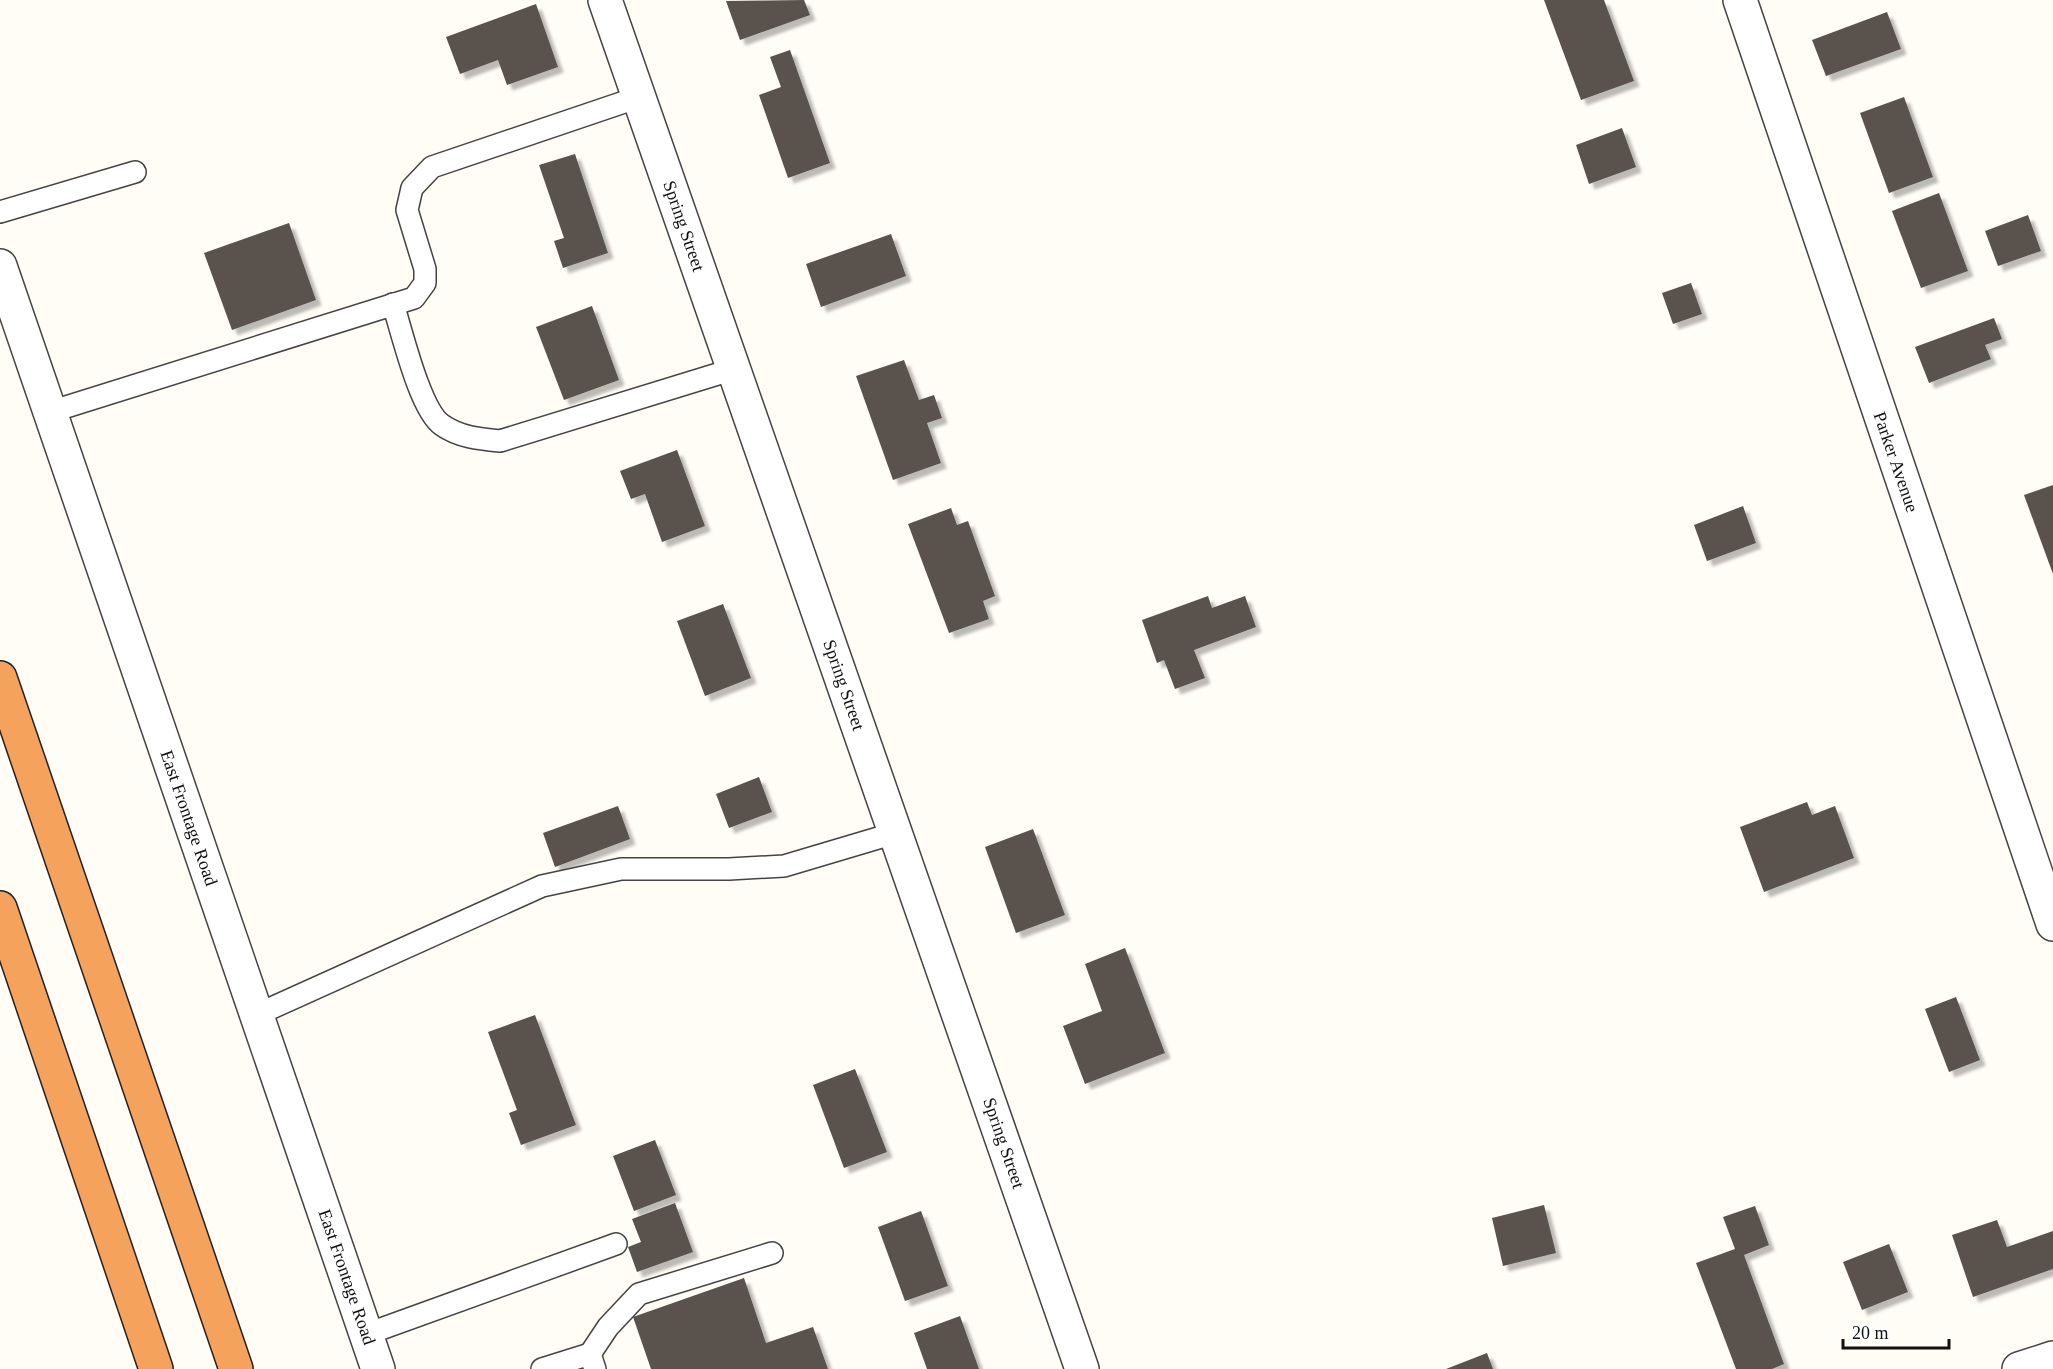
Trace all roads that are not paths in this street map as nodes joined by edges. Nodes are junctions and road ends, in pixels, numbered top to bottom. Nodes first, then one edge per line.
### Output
1 (605, 0) edge
2 (1740, 0) edge
3 (639, 97) junction
4 (135, 172) dead end
5 (0, 213) edge
6 (0, 266) edge
7 (393, 304) junction
8 (734, 369) junction
9 (50, 412) junction
10 (0, 678) edge
11 (895, 833) junction
12 (0, 908) edge
13 (2053, 924) edge
14 (256, 1015) junction
15 (616, 1244) dead end
16 (772, 1253) dead end
17 (367, 1334) junction
18 (2053, 1358) edge
19 (593, 1362) edge
20 (156, 1369) edge
21 (236, 1369) edge
22 (378, 1369) edge
23 (542, 1369) edge
24 (1082, 1369) edge
25 (2019, 1369) edge

1 - 3 street, Spring Street
2 - 13 street, Parker Avenue
3 - 7 lane
3 - 8 street, Spring Street
4 - 5 lane
6 - 9 street, East Frontage Road
7 - 8 lane
7 - 9 lane
8 - 11 street, Spring Street
9 - 14 street, East Frontage Road
10 - 21 highway
11 - 14 lane
11 - 24 street, Spring Street
12 - 20 highway
14 - 17 street, East Frontage Road
15 - 17 lane
16 - 19 lane
17 - 22 street, East Frontage Road
18 - 25 street
19 - 23 lane

